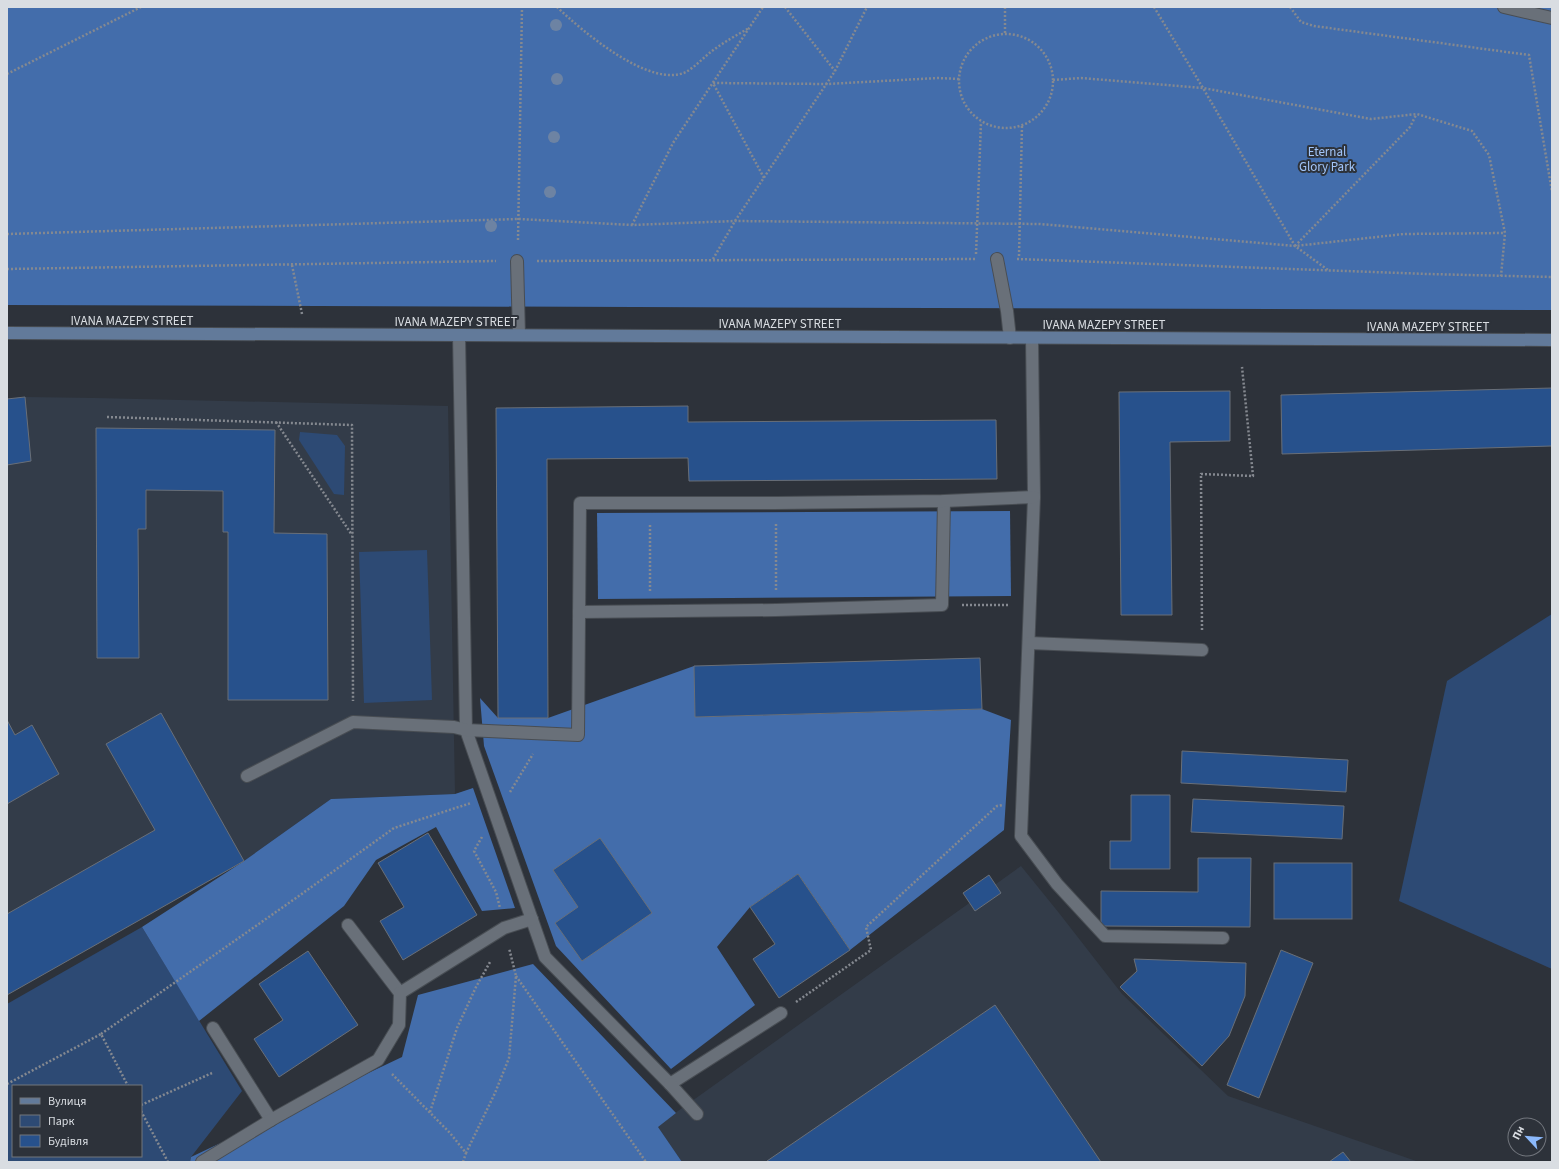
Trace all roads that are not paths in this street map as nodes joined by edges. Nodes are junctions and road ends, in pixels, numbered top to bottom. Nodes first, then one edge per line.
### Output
1 (1504, 7) edge
2 (1552, 18) edge
3 (997, 259) dead end
4 (518, 261) road end
5 (7, 333) edge
6 (459, 335) junction
7 (519, 335) junction
8 (1010, 338) junction
9 (1032, 338) junction
10 (1552, 340) edge
11 (1034, 497) junction
12 (944, 501) junction
13 (579, 612) junction
14 (1029, 643) junction
15 (1202, 650) road end
16 (466, 730) junction
17 (247, 776) dead end
18 (532, 919) junction
19 (348, 925) dead end
20 (1223, 938) dead end
21 (400, 993) junction
22 (781, 1013) road end
23 (214, 1028) dead end
24 (670, 1084) junction
25 (697, 1114) dead end
26 (271, 1120) junction
27 (202, 1162) edge

1 - 2 lane
3 - 8 lane
4 - 7 lane
5 - 6 main road, IVANA MAZEPY STREET
6 - 7 main road, IVANA MAZEPY STREET
6 - 16 lane
7 - 8 main road, IVANA MAZEPY STREET
8 - 9 main road, IVANA MAZEPY STREET
9 - 10 main road, IVANA MAZEPY STREET
9 - 11 lane
11 - 12 lane
11 - 14 lane
12 - 13 lane
12 - 13 lane
13 - 16 lane
14 - 15 lane
14 - 20 lane
16 - 17 lane
16 - 18 lane
18 - 21 lane
18 - 24 lane
19 - 21 lane
21 - 26 lane
22 - 24 lane
23 - 26 lane
24 - 25 lane
26 - 27 lane

